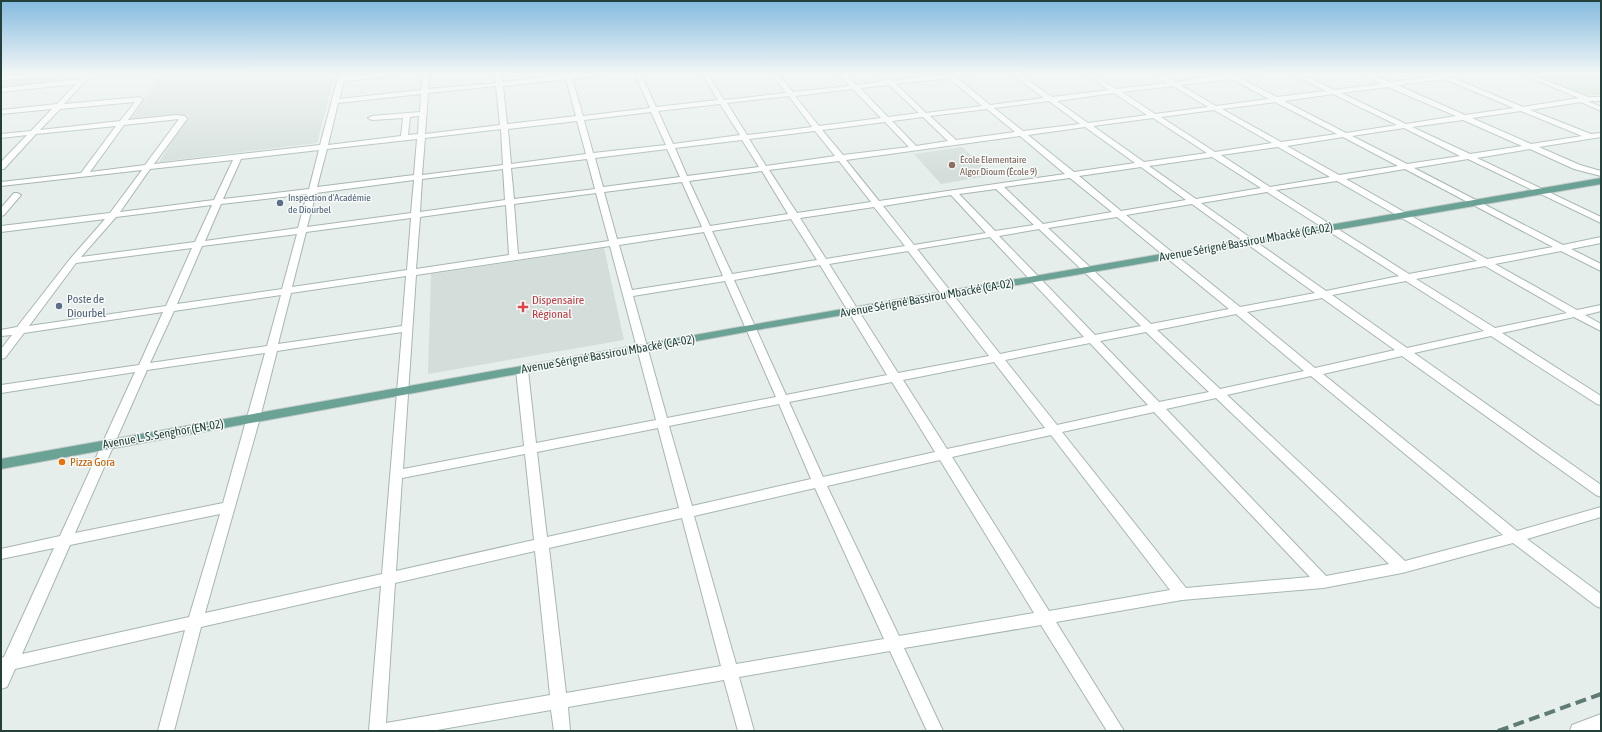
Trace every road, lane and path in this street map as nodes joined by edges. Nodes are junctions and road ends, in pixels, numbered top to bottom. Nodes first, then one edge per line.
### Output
1 (39, 108) edge
2 (58, 108) edge
3 (133, 108) edge
4 (333, 108) edge
5 (423, 108) edge
6 (502, 108) edge
7 (577, 108) edge
8 (670, 108) edge
9 (727, 108) edge
10 (802, 108) edge
11 (875, 108) edge
12 (918, 108) edge
13 (979, 108) edge
14 (989, 108) edge
15 (1063, 108) edge
16 (1142, 108) edge
17 (1215, 108) edge
18 (1216, 108) edge
19 (1292, 108) edge
20 (1367, 108) edge
21 (1443, 108) edge
22 (1526, 108) edge
23 (1520, 109) junction
24 (654, 110) junction
25 (1, 112) edge
26 (423, 114) junction
27 (407, 115) junction
28 (925, 115) junction
29 (1154, 116) junction
30 (1463, 117) junction
31 (372, 118) dead end
32 (580, 118) junction
33 (886, 120) junction
34 (121, 124) junction
35 (1086, 125) junction
36 (1404, 126) junction
37 (504, 127) junction
38 (818, 128) junction
39 (34, 133) junction
40 (1021, 134) junction
41 (1601, 134) edge
42 (1344, 135) junction
43 (1, 136) edge
44 (421, 136) junction
45 (1589, 136) junction
46 (745, 137) junction
47 (404, 138) junction
48 (954, 143) junction
49 (1279, 144) junction
50 (670, 146) junction
51 (1529, 146) junction
52 (323, 147) junction
53 (914, 148) junction
54 (1214, 154) junction
55 (590, 156) junction
56 (1467, 156) junction
57 (238, 157) junction
58 (841, 158) junction
59 (1141, 165) junction
60 (507, 166) junction
61 (1405, 166) junction
62 (1, 167) edge
63 (150, 167) junction
64 (764, 168) junction
65 (84, 174) junction
66 (1071, 175) junction
67 (418, 178) junction
68 (1337, 178) junction
69 (685, 179) junction
70 (1600, 179) edge
71 (1, 184) edge
72 (998, 186) junction
73 (1268, 189) junction
74 (313, 190) junction
75 (600, 190) junction
76 (1540, 191) junction
77 (952, 192) junction
78 (17, 195) dead end
79 (1192, 201) junction
80 (218, 202) junction
81 (509, 202) junction
82 (1474, 203) junction
83 (876, 204) junction
84 (1, 213) edge
85 (1118, 214) junction
86 (113, 215) junction
87 (415, 215) junction
88 (1403, 215) junction
89 (794, 216) junction
90 (1601, 220) edge
91 (1041, 226) junction
92 (1329, 228) junction
93 (1, 229) edge
94 (707, 229) junction
95 (302, 230) junction
96 (992, 234) junction
97 (1601, 240) edge
98 (614, 242) junction
99 (1249, 242) junction
100 (199, 244) junction
101 (911, 248) junction
102 (1561, 248) junction
103 (1170, 256) junction
104 (514, 257) junction
105 (73, 261) junction
106 (822, 262) junction
107 (1486, 262) junction
108 (1601, 268) edge
109 (1087, 270) junction
110 (411, 272) junction
111 (728, 277) junction
112 (1408, 278) junction
113 (1035, 279) junction
114 (287, 291) junction
115 (628, 294) junction
116 (947, 294) junction
117 (1322, 294) junction
118 (170, 308) junction
119 (1601, 308) edge
120 (853, 311) junction
121 (1237, 311) junction
122 (1575, 314) junction
123 (407, 328) junction
124 (751, 328) junction
125 (1149, 328) junction
126 (1601, 328) edge
127 (20, 330) junction
128 (1493, 332) junction
129 (1, 333) edge
130 (1092, 339) junction
131 (272, 348) junction
132 (642, 348) junction
133 (1403, 352) junction
134 (1, 356) edge
135 (997, 358) junction
136 (143, 368) junction
137 (522, 370) junction
138 (1312, 372) junction
139 (895, 378) junction
140 (1, 389) edge
141 (402, 391) junction
142 (1218, 394) junction
143 (782, 400) junction
144 (1601, 400) edge
145 (1156, 407) junction
146 (254, 418) junction
147 (663, 423) junction
148 (1053, 430) junction
149 (108, 444) junction
150 (530, 449) junction
151 (942, 454) junction
152 (1, 464) edge
153 (396, 475) junction
154 (819, 482) junction
155 (1601, 492) edge
156 (228, 507) junction
157 (686, 512) junction
158 (1601, 512) edge
159 (1515, 537) junction
160 (65, 541) junction
161 (541, 544) junction
162 (1, 554) edge
163 (1402, 566) junction
164 (388, 578) junction
165 (1323, 582) junction
166 (1182, 594) junction
167 (1601, 602) edge
168 (1044, 618) junction
169 (195, 622) junction
170 (894, 644) junction
171 (5, 664) edge
172 (730, 672) junction
173 (1, 682) edge
174 (559, 702) junction
175 (1601, 722) edge
176 (1583, 730) edge
177 (166, 731) edge
178 (377, 731) edge
179 (386, 731) edge
180 (562, 731) edge
181 (746, 731) edge
182 (935, 731) edge
183 (1116, 731) edge

1 - 25 street
2 - 39 street
3 - 34 street
4 - 52 street
5 - 26 street
6 - 37 street
7 - 32 street
8 - 24 street
9 - 46 street
10 - 38 street
11 - 33 street
12 - 28 street
13 - 28 street
14 - 40 street
15 - 35 street
16 - 29 street
17 - 29 street
18 - 49 street
19 - 42 street
20 - 36 street
21 - 30 street
22 - 23 street
23 - 30 street
23 - 45 street
24 - 32 street
24 - 50 street
26 - 27 street
26 - 44 street
27 - 31 street
27 - 47 street
28 - 33 street
28 - 48 street
29 - 35 street
29 - 54 street
30 - 36 street
30 - 51 street
32 - 37 street
32 - 55 street
33 - 38 street
33 - 53 street
34 - 39 street
34 - 63 street
34 - 65 street
35 - 40 street
35 - 59 street
36 - 42 street
36 - 56 street
37 - 44 street
37 - 60 street
38 - 46 street
38 - 58 street
39 - 43 street
39 - 62 street
40 - 48 street
40 - 66 street
41 - 45 street
42 - 49 street
42 - 61 street
44 - 47 street
44 - 67 street
45 - 51 street
46 - 50 street
46 - 64 street
47 - 52 street
48 - 53 street
49 - 54 street
49 - 68 street
50 - 55 street
50 - 69 street
51 - 56 street
51 - 70 street
52 - 57 street
52 - 74 street
53 - 58 street
54 - 59 street
54 - 73 street
55 - 60 street
55 - 75 street
56 - 61 street
56 - 76 street
57 - 63 street
57 - 80 street
58 - 64 street
58 - 83 street
59 - 66 street
59 - 79 street
60 - 67 street
60 - 81 street
61 - 68 street
61 - 82 street
63 - 65 street
63 - 86 street
64 - 69 street
64 - 89 street
65 - 71 street
66 - 72 street
66 - 85 street
67 - 74 street
67 - 87 street
68 - 73 street
68 - 88 street
69 - 75 street
69 - 94 street
70 - 76 main road, Avenue Sérigné Bassirou Mbacké (CA-02)
72 - 77 street
72 - 91 street
73 - 79 street
73 - 92 street
74 - 80 street
74 - 95 street
75 - 81 street
75 - 98 street
76 - 82 main road, Avenue Sérigné Bassirou Mbacké (CA-02)
76 - 90 street
77 - 83 street
77 - 96 street
78 - 84 street
79 - 85 street
79 - 99 street
80 - 86 street
80 - 100 street
81 - 87 street
81 - 104 street
82 - 88 main road, Avenue Sérigné Bassirou Mbacké (CA-02)
82 - 102 street
83 - 89 street
83 - 101 street
85 - 91 street
85 - 103 street
86 - 93 street
86 - 105 street
87 - 95 street
87 - 110 street
88 - 92 main road, Avenue Sérigné Bassirou Mbacké (CA-02)
88 - 107 street
89 - 94 street
89 - 106 street
91 - 96 street
91 - 109 street
92 - 99 main road, Avenue Sérigné Bassirou Mbacké (CA-02)
92 - 112 street
94 - 98 street
94 - 111 street
95 - 100 street
95 - 114 street
96 - 101 street
96 - 113 street
97 - 102 street
98 - 104 street
98 - 115 street
99 - 103 main road, Avenue Sérigné Bassirou Mbacké (CA-02)
99 - 117 street
100 - 105 street
100 - 118 street
101 - 106 street
101 - 116 street
102 - 107 street
102 - 108 street
103 - 109 main road, Avenue Sérigné Bassirou Mbacké (CA-02)
103 - 121 street
104 - 110 street
105 - 127 street
106 - 111 street
106 - 120 street
107 - 112 street
107 - 122 street
109 - 113 main road, Avenue Sérigné Bassirou Mbacké (CA-02)
109 - 125 street
110 - 114 street
110 - 123 street
111 - 115 street
111 - 124 street
112 - 117 street
112 - 128 street
113 - 116 main road, Avenue Sérigné Bassirou Mbacké (CA-02)
113 - 130 street
114 - 118 street
114 - 131 street
115 - 132 street
116 - 120 main road, Avenue Sérigné Bassirou Mbacké (CA-02)
116 - 135 street
117 - 121 street
117 - 133 street
118 - 127 street
118 - 136 street
119 - 122 street
120 - 124 main road, Avenue Sérigné Bassirou Mbacké (CA-02)
120 - 139 street
121 - 125 street
121 - 138 street
122 - 126 street
122 - 128 street
123 - 131 street
123 - 141 street
124 - 132 main road, Avenue Sérigné Bassirou Mbacké (CA-02)
124 - 143 street
125 - 130 street
125 - 142 street
127 - 129 street
127 - 134 street
128 - 133 street
128 - 144 street
130 - 135 street
130 - 145 street
131 - 136 street
131 - 146 street
132 - 137 main road, Avenue Sérigné Bassirou Mbacké (CA-02)
132 - 147 street
133 - 138 street
133 - 155 street
135 - 139 street
135 - 148 street
136 - 140 street
136 - 149 street
137 - 141 main road, Avenue Sérigné Bassirou Mbacké (CA-02)
137 - 150 street
138 - 142 street
138 - 159 street
139 - 143 street
139 - 151 street
141 - 146 main road, Avenue Sérigné Bassirou Mbacké (CA-02)
141 - 153 street
142 - 145 street
142 - 163 street
143 - 147 street
143 - 154 street
145 - 148 street
145 - 165 street
146 - 149 main road, Avenue L. S. Senghor (EN-02)
146 - 156 street
147 - 150 street
147 - 157 street
148 - 151 street
148 - 166 street
149 - 152 main road, Avenue L. S. Senghor (EN-02)
149 - 160 street
150 - 153 street
150 - 161 street
151 - 154 street
151 - 168 street
153 - 164 street
154 - 157 street
154 - 170 street
156 - 160 street
156 - 169 street
157 - 161 street
157 - 172 street
158 - 159 street
159 - 163 street
159 - 167 street
160 - 162 street
160 - 171 street
161 - 164 street
161 - 174 street
163 - 165 street
164 - 169 street
164 - 178 street
165 - 166 street
166 - 168 street
168 - 170 street
168 - 183 street
169 - 171 street
169 - 177 street
170 - 172 street
170 - 182 street
171 - 173 street
172 - 174 street
172 - 181 street
174 - 179 street
174 - 180 street
175 - 176 street

